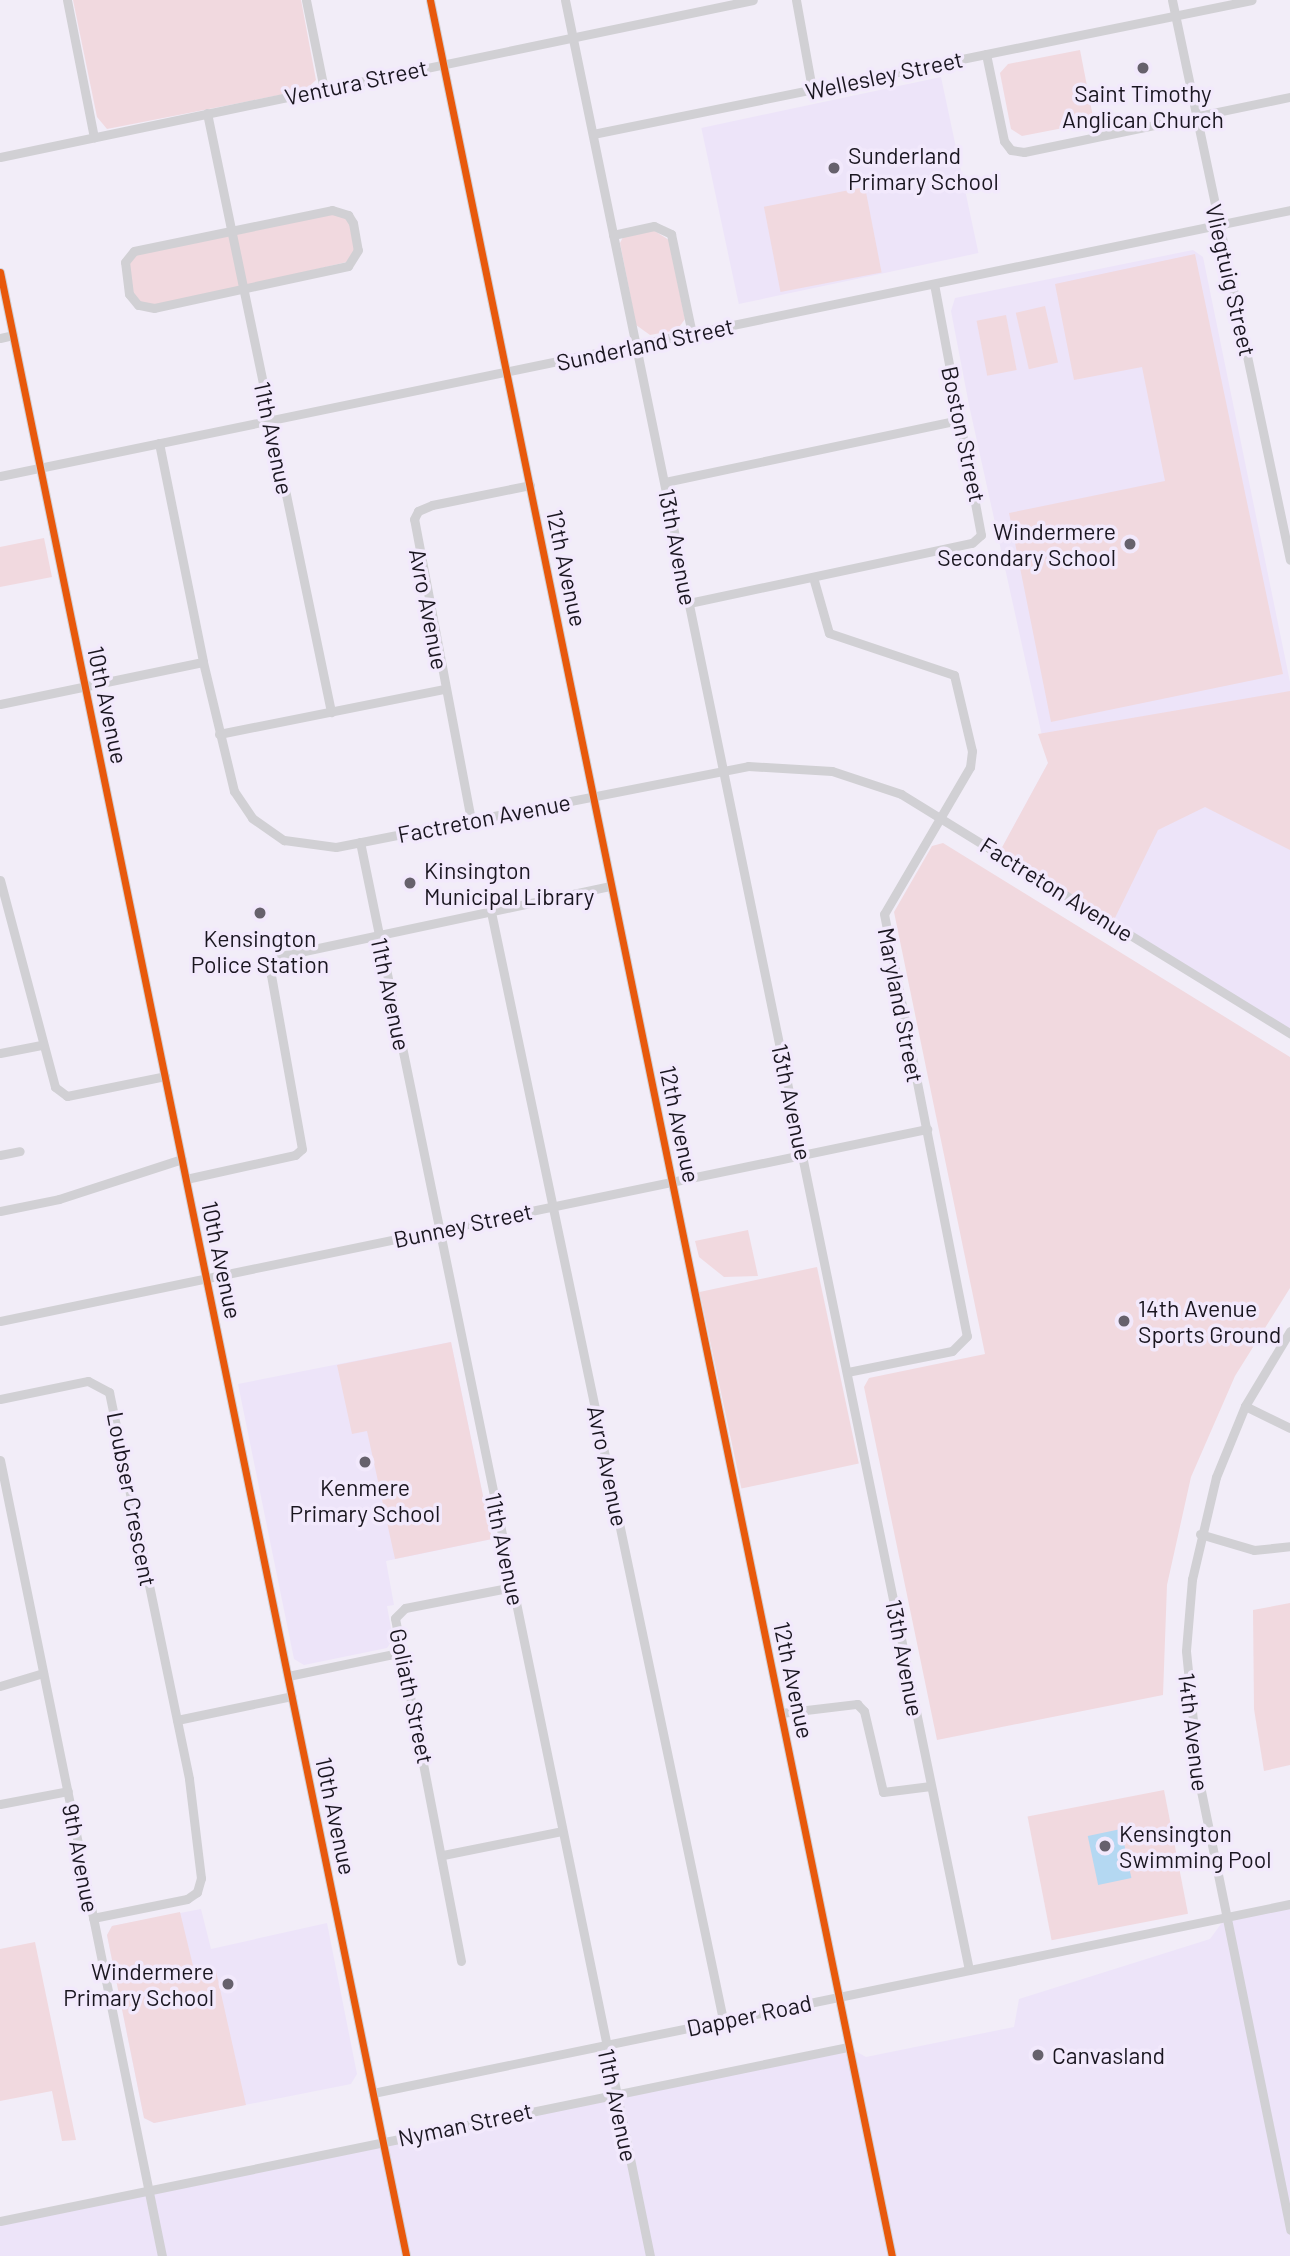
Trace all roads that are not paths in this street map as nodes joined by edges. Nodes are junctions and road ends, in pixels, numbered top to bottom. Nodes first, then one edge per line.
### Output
1 (67, 0) edge
2 (306, 0) edge
3 (430, 0) edge
4 (565, 0) edge
5 (753, 0) edge
6 (796, 0) edge
7 (1172, 0) edge
8 (1252, 0) edge
9 (1175, 16) junction
10 (573, 37) junction
11 (986, 54) junction
12 (443, 64) junction
13 (324, 89) junction
14 (812, 89) junction
15 (1290, 97) edge
16 (207, 113) junction
17 (1195, 117) junction
18 (593, 134) junction
19 (94, 137) junction
20 (0, 157) edge
21 (1290, 210) edge
22 (1219, 225) junction
23 (232, 230) junction
24 (613, 235) junction
25 (0, 272) edge
26 (933, 285) junction
27 (243, 288) junction
28 (692, 334) junction
29 (13, 335) junction
30 (0, 338) edge
31 (636, 346) junction
32 (506, 372) junction
33 (960, 420) junction
34 (271, 421) junction
35 (159, 443) junction
36 (40, 468) junction
37 (0, 476) edge
38 (665, 482) junction
39 (530, 485) junction
40 (1290, 560) edge
41 (813, 578) junction
42 (689, 603) junction
43 (202, 663) junction
44 (85, 687) junction
45 (445, 690) junction
46 (0, 704) edge
47 (331, 712) junction
48 (219, 734) junction
49 (724, 770) junction
50 (595, 796) junction
51 (940, 817) junction
52 (471, 820) junction
53 (360, 842) junction
54 (0, 880) edge
55 (611, 886) junction
56 (2, 896) edge
57 (491, 912) junction
58 (379, 935) junction
59 (1289, 1031) edge
60 (41, 1045) junction
61 (0, 1053) edge
62 (165, 1076) junction
63 (927, 1129) junction
64 (20, 1151) dead end
65 (0, 1155) edge
66 (803, 1155) junction
67 (182, 1159) junction
68 (186, 1179) junction
69 (672, 1182) junction
70 (553, 1207) junction
71 (0, 1212) edge
72 (440, 1230) junction
73 (206, 1279) junction
74 (0, 1321) edge
75 (1290, 1331) edge
76 (848, 1372) junction
77 (0, 1399) edge
78 (1245, 1406) junction
79 (1290, 1428) edge
80 (0, 1460) edge
81 (1200, 1534) junction
82 (1290, 1546) edge
83 (513, 1587) junction
84 (403, 1652) junction
85 (43, 1673) junction
86 (288, 1676) junction
87 (0, 1686) edge
88 (292, 1696) junction
89 (781, 1713) junction
90 (177, 1720) junction
91 (931, 1786) junction
92 (68, 1791) junction
93 (0, 1804) edge
94 (562, 1830) junction
95 (443, 1855) junction
96 (1290, 1904) edge
97 (1226, 1917) junction
98 (93, 1918) junction
99 (461, 1961) dead end
100 (969, 1970) junction
101 (838, 1997) junction
102 (723, 2020) junction
103 (606, 2045) junction
104 (848, 2046) junction
105 (373, 2092) junction
106 (616, 2093) junction
107 (381, 2142) junction
108 (149, 2190) junction
109 (0, 2221) edge
110 (1290, 2230) edge
111 (162, 2256) edge
112 (406, 2256) edge
113 (650, 2256) edge
114 (892, 2256) edge

1 - 19 street
2 - 13 street
3 - 12 street, 12th Avenue
4 - 10 street, 13th Avenue
5 - 10 street, Ventura Street
6 - 14 street
7 - 9 street, Vliegtuig Street
8 - 9 street, Wellesley Street
9 - 11 street, Wellesley Street
9 - 17 street, Vliegtuig Street
10 - 12 street, Ventura Street
10 - 18 street, 13th Avenue
11 - 14 street, Wellesley Street
11 - 17 street
12 - 13 street, Ventura Street
12 - 32 street, 12th Avenue
13 - 16 street, Ventura Street
14 - 18 street, Wellesley Street
15 - 17 street
16 - 19 street, Ventura Street
16 - 23 street, 11th Avenue
17 - 22 street, Vliegtuig Street
18 - 24 street, 13th Avenue
19 - 20 street, Ventura Street
21 - 22 street, Sunderland Street
22 - 26 street, Sunderland Street
22 - 40 street, Vliegtuig Street
23 - 27 street, 11th Avenue
23 - 27 street
23 - 27 street
24 - 28 street
24 - 31 street, 13th Avenue
25 - 29 street, 10th Avenue
26 - 28 street, Sunderland Street
26 - 33 street, Boston Street
27 - 34 street, 11th Avenue
28 - 31 street, Sunderland Street
29 - 30 street
29 - 36 street, 10th Avenue
31 - 32 street, Sunderland Street
31 - 38 street, 13th Avenue
32 - 34 street, Sunderland Street
32 - 39 street, 12th Avenue
33 - 38 street
33 - 41 street, Boston Street
34 - 35 street, Sunderland Street
34 - 47 street, 11th Avenue
35 - 36 street, Sunderland Street
35 - 43 street, Factreton Avenue
36 - 37 street, Sunderland Street
36 - 44 street, 10th Avenue
38 - 42 street, 13th Avenue
39 - 45 street, Avro Avenue
39 - 50 street, 12th Avenue
41 - 42 street, Boston Street
41 - 51 street, Maryland Street
42 - 49 street, 13th Avenue
43 - 44 street
43 - 48 street, Factreton Avenue
44 - 46 street
44 - 62 street, 10th Avenue
45 - 47 street
45 - 52 street, Avro Avenue
47 - 48 street
48 - 53 street, Factreton Avenue
49 - 50 street, Factreton Avenue
49 - 51 street, Factreton Avenue
49 - 66 street, 13th Avenue
50 - 52 street, Factreton Avenue
50 - 55 street, 12th Avenue
51 - 59 street, Factreton Avenue
51 - 63 street, Maryland Street
52 - 53 street, Factreton Avenue
53 - 58 street, 11th Avenue
54 - 56 street
55 - 57 street
55 - 69 street, 12th Avenue
56 - 60 street
57 - 58 street
57 - 70 street, Avro Avenue
58 - 68 street
58 - 72 street, 11th Avenue
60 - 61 street
60 - 62 street
62 - 67 street, 10th Avenue
63 - 66 street, Bunney Street
63 - 76 street, Maryland Street
64 - 65 street
66 - 69 street, Bunney Street
66 - 76 street, 13th Avenue
67 - 68 street, 10th Avenue
67 - 71 street
68 - 73 street, 10th Avenue
69 - 70 street, Bunney Street
69 - 89 street, 12th Avenue
70 - 72 street, Bunney Street
70 - 102 street, Avro Avenue
72 - 73 street, Bunney Street
72 - 83 street, 11th Avenue
73 - 74 street, Bunney Street
73 - 86 street, 10th Avenue
75 - 78 street, 14th Avenue
76 - 91 street, 13th Avenue
77 - 90 street, Loubser Crescent
78 - 79 street
78 - 81 street, 14th Avenue
80 - 85 street, 9th Avenue
81 - 82 street
81 - 97 street, 14th Avenue
83 - 84 street, Goliath Street
83 - 94 street, 11th Avenue
84 - 86 street
84 - 95 street, Goliath Street
85 - 87 street
85 - 92 street, 9th Avenue
86 - 88 street, 10th Avenue
88 - 90 street
88 - 105 street, 10th Avenue
89 - 91 street
89 - 101 street, 12th Avenue
90 - 98 street, Loubser Crescent
91 - 100 street, 13th Avenue
92 - 93 street
92 - 98 street, 9th Avenue
94 - 95 street
94 - 103 street, 11th Avenue
95 - 99 street, Goliath Street
96 - 97 street, Dapper Road
97 - 100 street, Dapper Road
97 - 110 street, 14th Avenue
98 - 108 street, 9th Avenue
100 - 101 street, Dapper Road
101 - 102 street, Dapper Road
101 - 104 street, 12th Avenue
102 - 103 street, Dapper Road
103 - 105 street, Dapper Road
103 - 106 street, 11th Avenue
104 - 106 street, Nyman Street
104 - 114 street, 12th Avenue
105 - 107 street, 10th Avenue
106 - 107 street, Nyman Street
106 - 113 street, 11th Avenue
107 - 108 street, Nyman Street
107 - 112 street, 10th Avenue
108 - 109 street, Nyman Street
108 - 111 street, 9th Avenue

